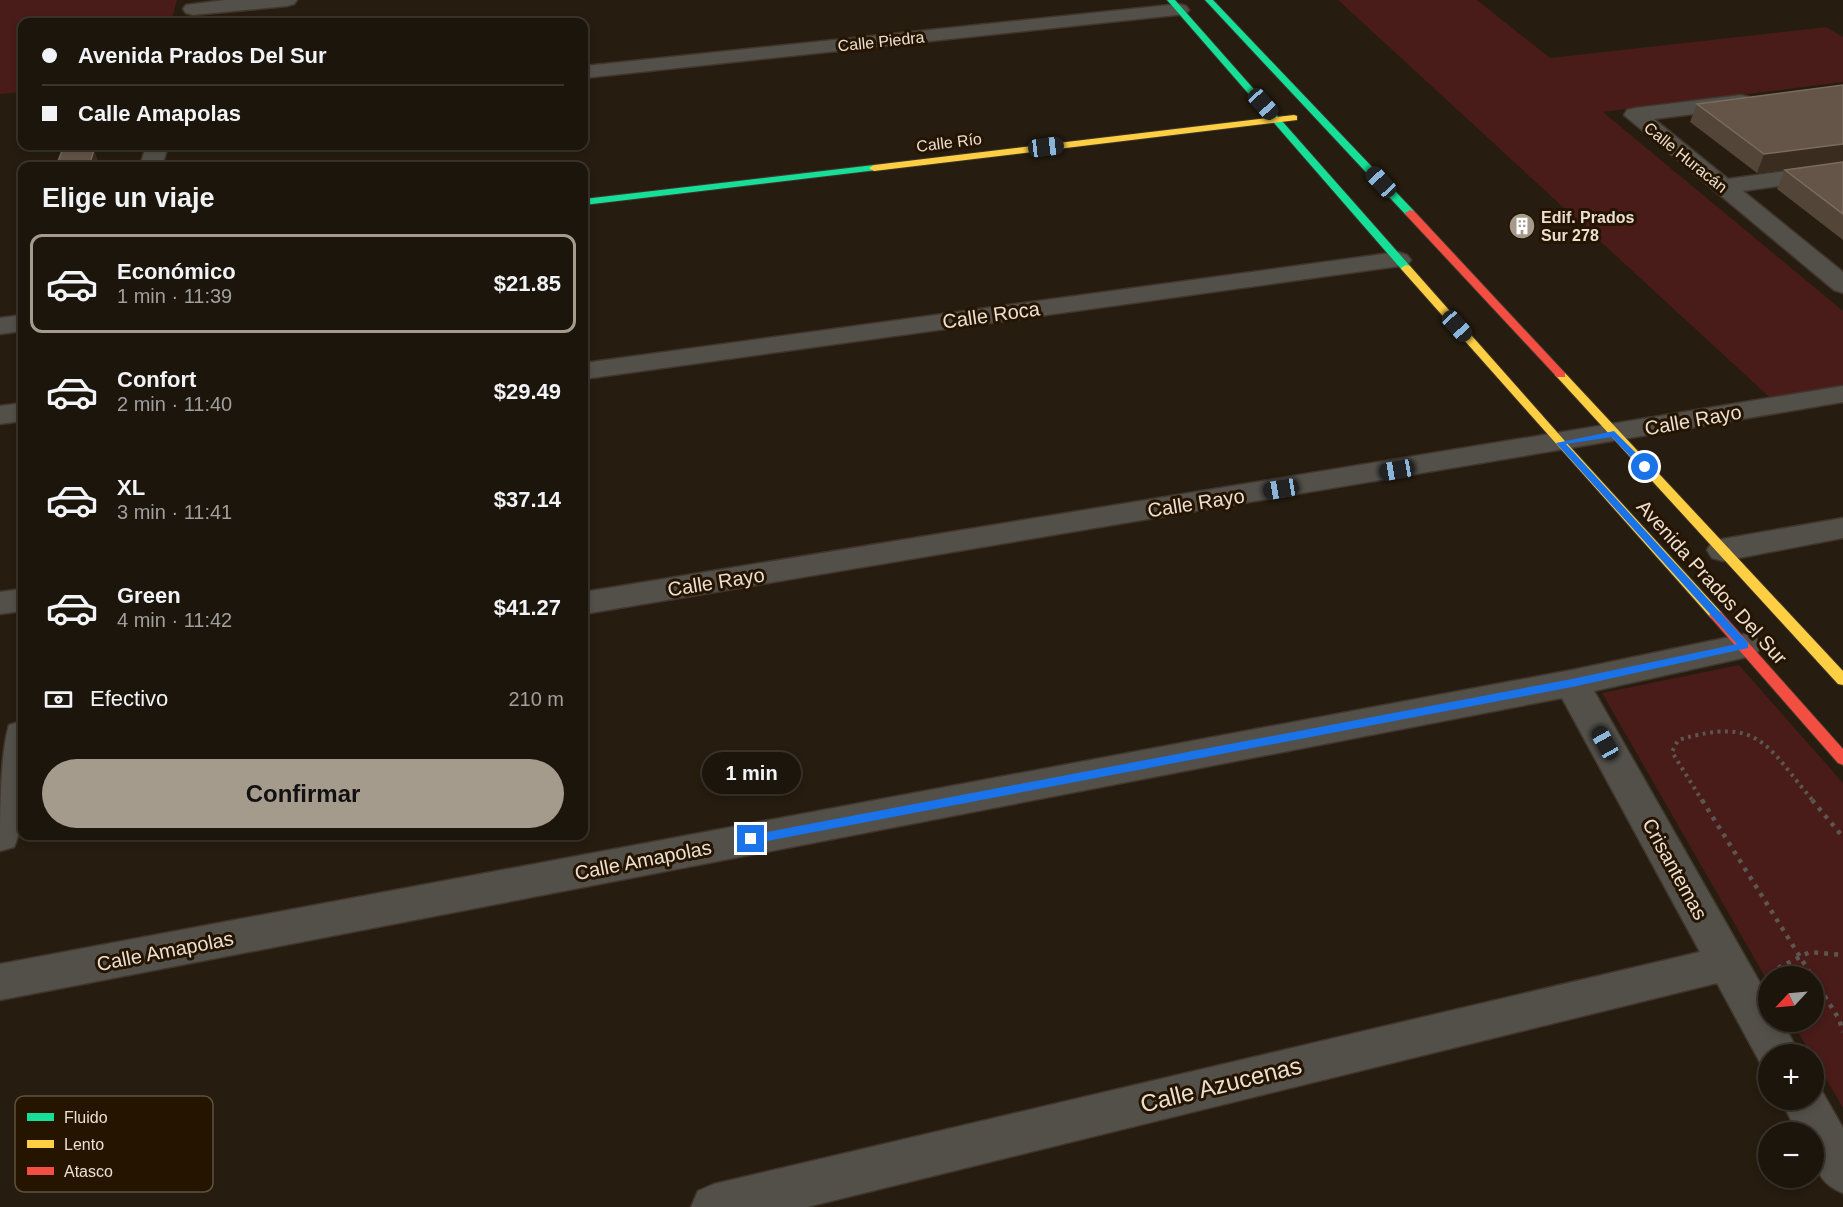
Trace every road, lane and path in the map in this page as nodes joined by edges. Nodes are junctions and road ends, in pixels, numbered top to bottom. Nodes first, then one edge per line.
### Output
1 (287, 0) edge
2 (1209, 0) edge
3 (1175, 5) edge
4 (192, 10) edge
5 (588, 72) edge
6 (1762, 99) edge
7 (1319, 115) junction
8 (1276, 120) junction
9 (1843, 170) edge
10 (1724, 188) junction
11 (588, 202) edge
12 (1398, 260) junction
13 (1840, 279) edge
14 (18, 324) edge
15 (0, 326) edge
16 (588, 370) edge
17 (1843, 394) edge
18 (18, 413) edge
19 (0, 415) edge
20 (1614, 434) junction
21 (1560, 443) junction
22 (1843, 528) edge
23 (1722, 550) junction
24 (18, 601) edge
25 (588, 602) edge
26 (0, 603) edge
27 (1744, 646) junction
28 (1843, 680) edge
29 (1572, 683) junction
30 (18, 753) edge
31 (1843, 759) edge
32 (0, 836) edge
33 (1843, 837) edge
34 (1843, 955) edge
35 (1728, 963) junction
36 (1781, 966) edge
37 (1806, 966) edge
38 (0, 982) edge
39 (1824, 995) edge
40 (1843, 1032) edge
41 (1773, 1044) edge
42 (1809, 1110) edge
43 (1843, 1171) edge
44 (714, 1207) edge

1 - 4 street
2 - 7 main road, Avenida Prados Del Sur
3 - 5 street, Calle Piedra
3 - 8 main road, Avenida Prados Del Sur
6 - 10 street, Calle Huracán
7 - 8 main road, Calle Río
7 - 20 main road, Avenida Prados Del Sur
8 - 11 main road, Calle Río
8 - 12 main road, Avenida Prados Del Sur
9 - 10 street
10 - 13 street, Calle Huracán
12 - 16 street, Calle Roca
12 - 21 main road, Avenida Prados Del Sur
14 - 15 street
17 - 20 street, Calle Rayo
18 - 19 street
20 - 21 street, Calle Rayo
20 - 23 main road, Avenida Prados Del Sur
21 - 25 street, Calle Rayo
21 - 27 main road, Avenida Prados Del Sur
22 - 23 street
23 - 28 main road, Avenida Prados Del Sur
24 - 26 street
27 - 29 street, Calle Amapolas
27 - 31 main road, Avenida Prados Del Sur
29 - 35 street, Crisantemas
29 - 38 street, Calle Amapolas
30 - 32 street
33 - 37 path
34 - 36 path
35 - 41 street, Crisantemas
35 - 44 street, Calle Azucenas
39 - 40 path
42 - 43 street

